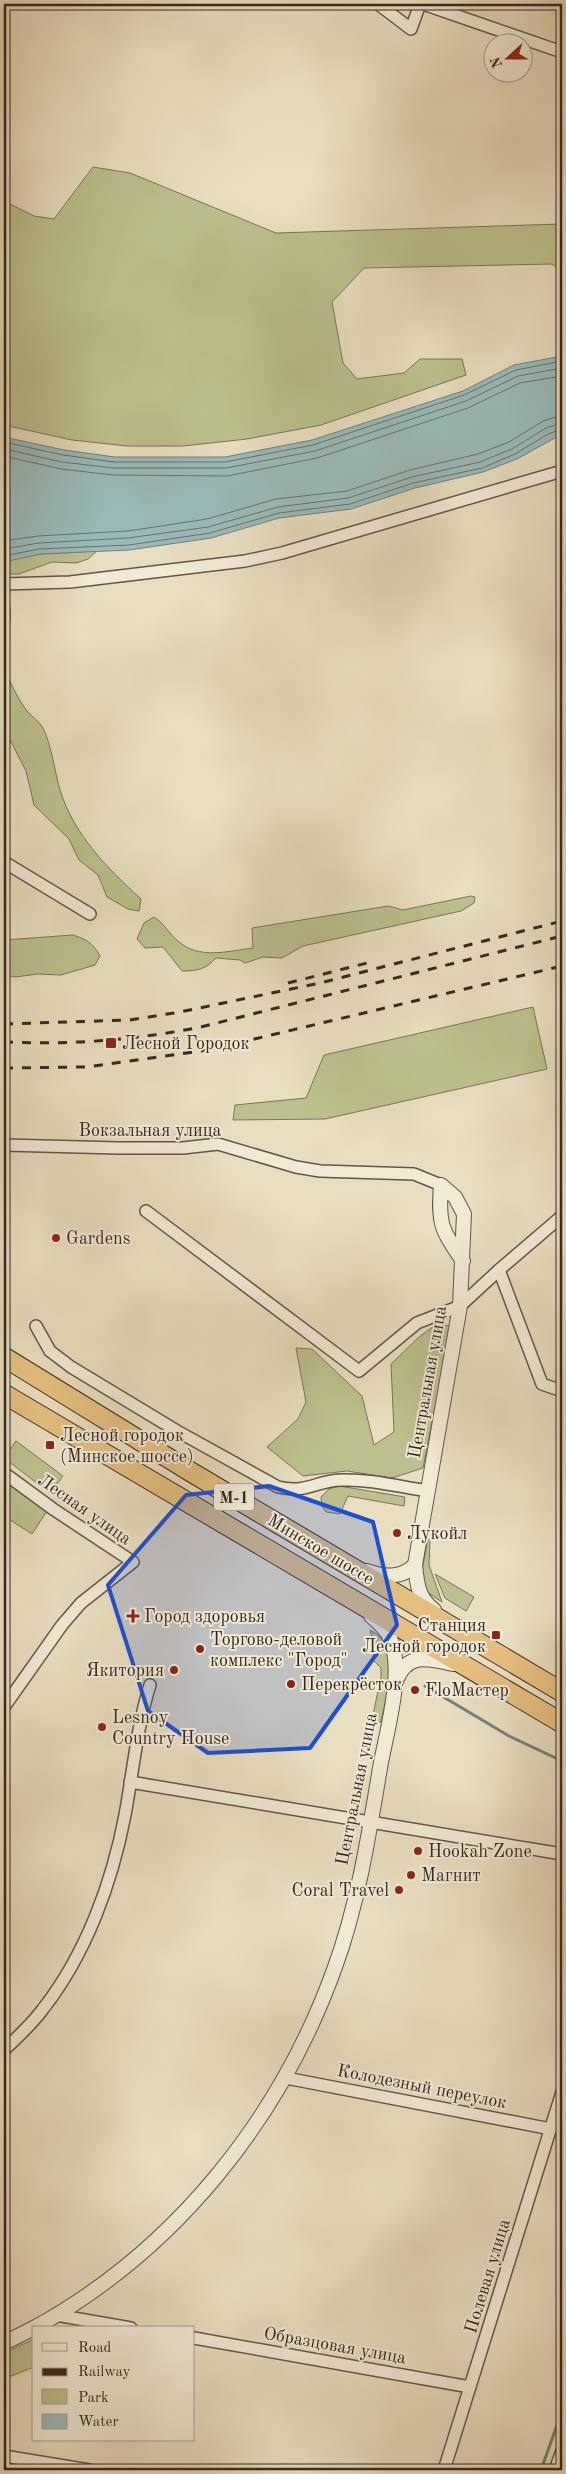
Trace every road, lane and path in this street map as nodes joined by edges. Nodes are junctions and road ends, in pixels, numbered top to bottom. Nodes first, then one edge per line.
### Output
1 (378, 4) edge
2 (421, 4) edge
3 (562, 52) edge
4 (562, 471) edge
5 (4, 584) edge
6 (4, 862) edge
7 (90, 914) dead end
8 (4, 1145) edge
9 (441, 1185) junction
10 (146, 1211) dead end
11 (562, 1216) edge
12 (463, 1261) junction
13 (499, 1270) junction
14 (460, 1306) junction
15 (36, 1326) dead end
16 (4, 1357) edge
17 (562, 1391) edge
18 (4, 1394) edge
19 (4, 1473) edge
20 (428, 1491) junction
21 (347, 1565) junction
22 (415, 1565) junction
23 (356, 1600) junction
24 (466, 1635) junction
25 (468, 1667) junction
26 (395, 1684) junction
27 (150, 1685) dead end
28 (562, 1692) edge
29 (4, 1707) edge
30 (562, 1723) edge
31 (130, 1782) junction
32 (371, 1823) junction
33 (562, 1854) edge
34 (4, 2050) edge
35 (286, 2078) junction
36 (562, 2092) edge
37 (551, 2129) junction
38 (56, 2315) junction
39 (37, 2326) edge
40 (119, 2326) edge
41 (32, 2329) edge
42 (195, 2338) edge
43 (4, 2342) edge
44 (470, 2387) junction
45 (562, 2451) edge
46 (4, 2456) edge
47 (89, 2470) edge
48 (444, 2470) edge
49 (555, 2470) edge

1 - 2 street
2 - 3 street
4 - 5 street
6 - 7 street
8 - 9 street, Вокзальная улица
9 - 12 street
9 - 12 street, Центральная улица
10 - 14 street
11 - 13 street
12 - 14 street, Центральная улица
13 - 14 street
13 - 17 street
14 - 20 street, Центральная улица
15 - 20 street
16 - 21 highway, Минское шоссе / М-1
18 - 23 highway, Минское шоссе / М-1
19 - 29 street, Лесная улица
20 - 22 street, Центральная улица
21 - 22 street
21 - 24 highway, Минское шоссе / М-1
22 - 24 street, Центральная улица
23 - 25 highway, Минское шоссе / М-1
23 - 26 street, Центральная улица
24 - 28 highway, Минское шоссе / М-1
25 - 26 street
25 - 30 highway, Минское шоссе / М-1
26 - 32 street, Центральная улица
27 - 31 street
31 - 32 street
31 - 34 street
32 - 33 street
32 - 35 street, Центральная улица
35 - 37 street, Колодезный переулок
35 - 38 street, Центральная улица
36 - 37 street, Полевая улица
37 - 44 street, Полевая улица
38 - 39 street, Центральная улица
38 - 40 street
41 - 43 street, Центральная улица
42 - 44 street, Образцовая улица
44 - 48 street, Полевая улица
45 - 49 street
46 - 47 street

